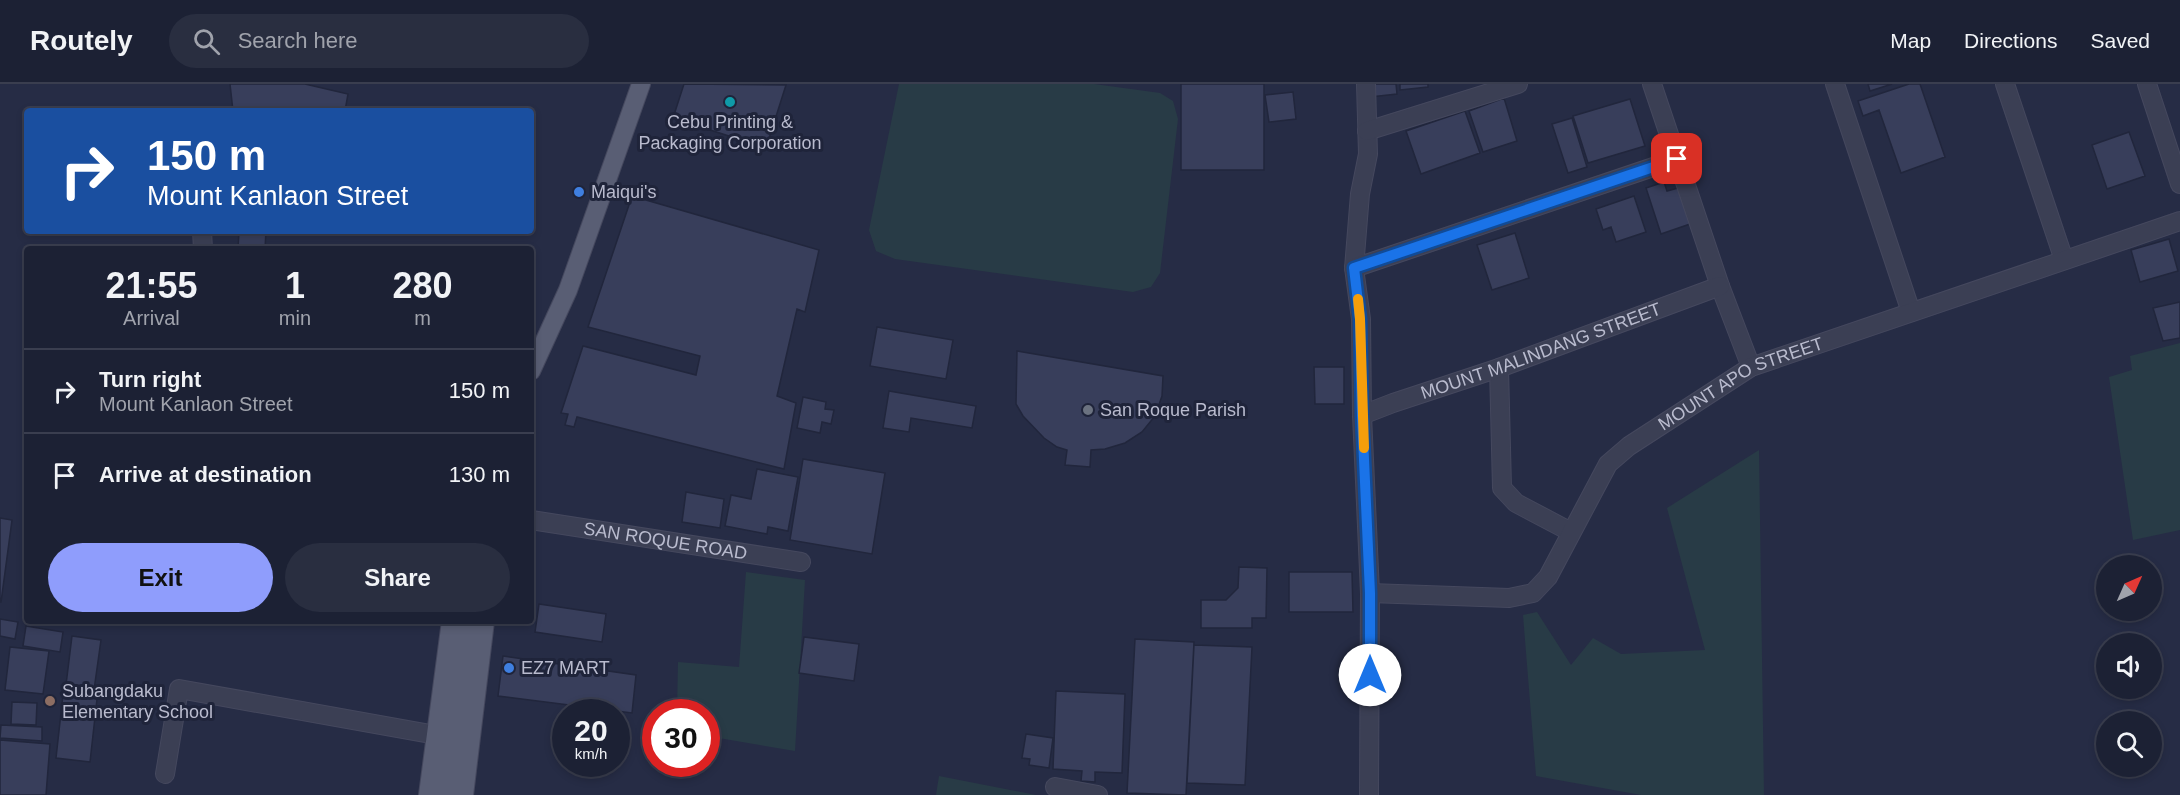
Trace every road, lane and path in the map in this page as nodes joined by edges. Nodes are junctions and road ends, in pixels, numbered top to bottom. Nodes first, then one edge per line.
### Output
1 (641, 84) edge
2 (1366, 84) edge
3 (1518, 84) edge
4 (1652, 84) edge
5 (1835, 84) edge
6 (2005, 84) edge
7 (2147, 84) edge
8 (1367, 131) junction
9 (1677, 159) junction
10 (2180, 184) edge
11 (2180, 221) edge
12 (2064, 260) junction
13 (1354, 268) junction
14 (1720, 286) junction
15 (1911, 312) junction
16 (534, 364) edge
17 (1750, 367) junction
18 (1498, 368) junction
19 (1362, 415) junction
20 (534, 520) edge
21 (1571, 532) junction
22 (801, 562) dead end
23 (1370, 593) junction
24 (451, 624) edge
25 (468, 624) edge
26 (485, 624) edge
27 (436, 735) junction
28 (165, 774) dead end
29 (1055, 787) dead end
30 (428, 795) edge
31 (446, 795) edge
32 (464, 795) edge
33 (1098, 795) edge
34 (1369, 795) edge

1 - 16 main road
2 - 8 street
3 - 8 street
4 - 9 street
5 - 15 street
6 - 12 street
7 - 10 street
8 - 13 street
9 - 13 street
9 - 14 street
11 - 12 street, MOUNT APO STREET
12 - 15 street, MOUNT APO STREET
13 - 19 street
14 - 17 street
14 - 18 street, MOUNT MALINDANG STREET
15 - 17 street, MOUNT APO STREET
17 - 21 street, MOUNT APO STREET
18 - 19 street, MOUNT MALINDANG STREET
18 - 21 street
19 - 23 street
20 - 22 street, SAN ROQUE ROAD
21 - 23 street, MOUNT APO STREET
23 - 34 street
24 - 27 main road
25 - 31 main road
26 - 32 main road
27 - 28 street
27 - 30 main road
29 - 33 street

